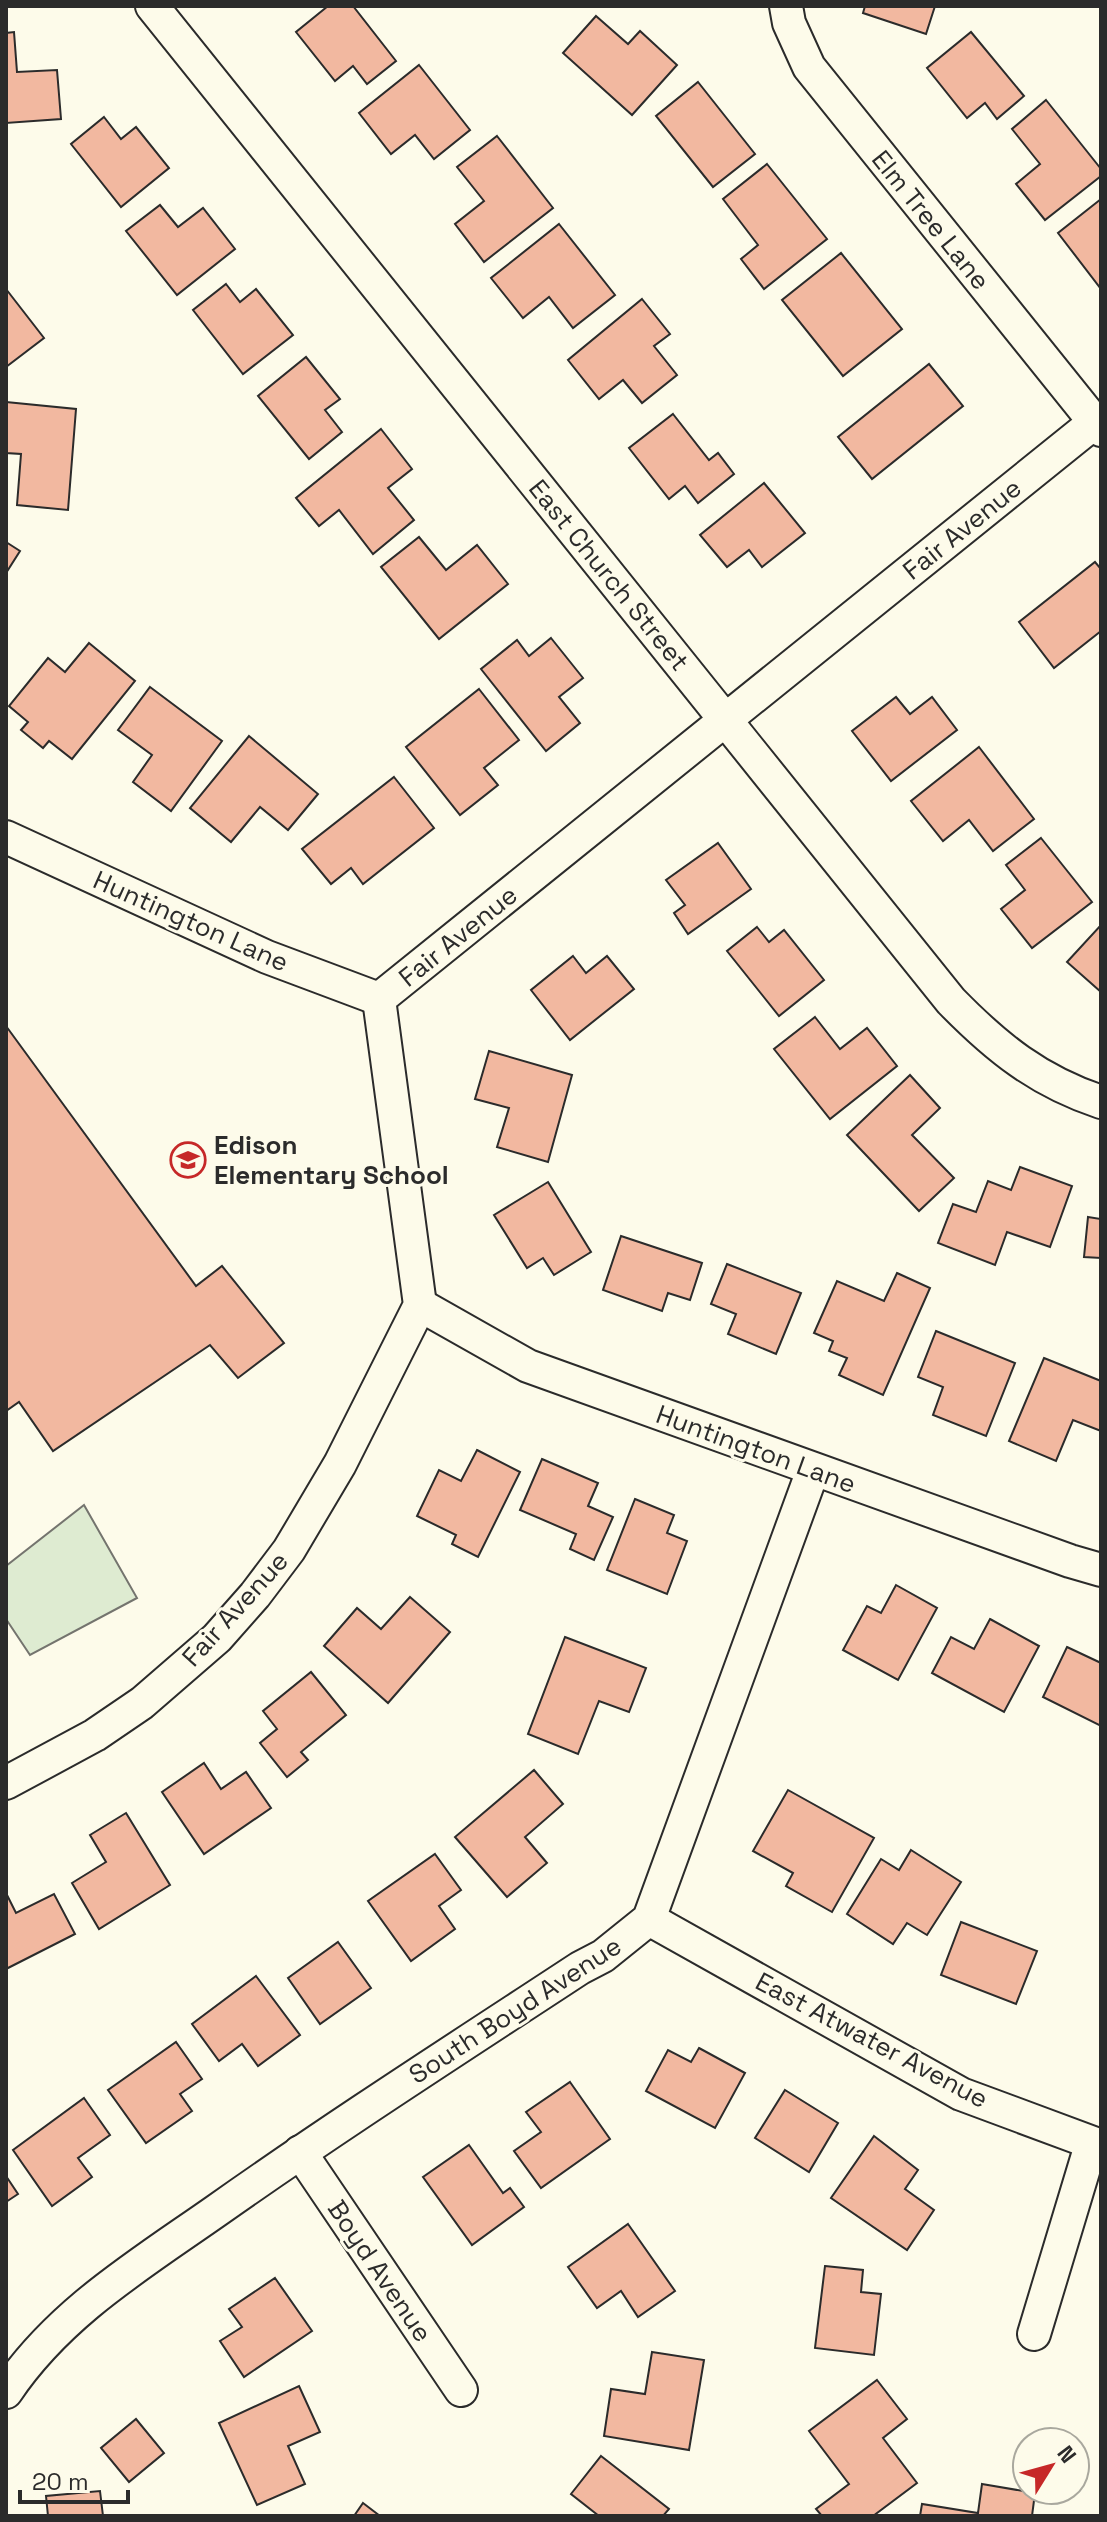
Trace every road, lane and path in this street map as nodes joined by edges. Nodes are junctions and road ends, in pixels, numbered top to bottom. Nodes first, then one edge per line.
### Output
1 (152, 6) edge
2 (786, 6) edge
3 (1098, 426) edge
4 (726, 720) junction
5 (6, 837) edge
6 (379, 999) junction
7 (1101, 1102) edge
8 (420, 1305) junction
9 (813, 1470) junction
10 (1101, 1570) edge
11 (6, 1783) edge
12 (649, 1919) junction
13 (1096, 2146) edge
14 (300, 2152) junction
15 (1034, 2334) dead end
16 (461, 2390) dead end
17 (6, 2392) edge

1 - 4 street, East Church Street
2 - 3 street, Elm Tree Lane
3 - 4 street, Fair Avenue
4 - 6 street, Fair Avenue
4 - 7 street, East Church Street
5 - 6 street, Huntington Lane
6 - 8 street, Fair Avenue
8 - 9 street, Huntington Lane
8 - 11 street, Fair Avenue
9 - 10 street, Huntington Lane
9 - 12 street, South Boyd Avenue
12 - 13 street, East Atwater Avenue
12 - 14 street, South Boyd Avenue
13 - 15 street
14 - 16 street, Boyd Avenue
14 - 17 street, South Boyd Avenue

